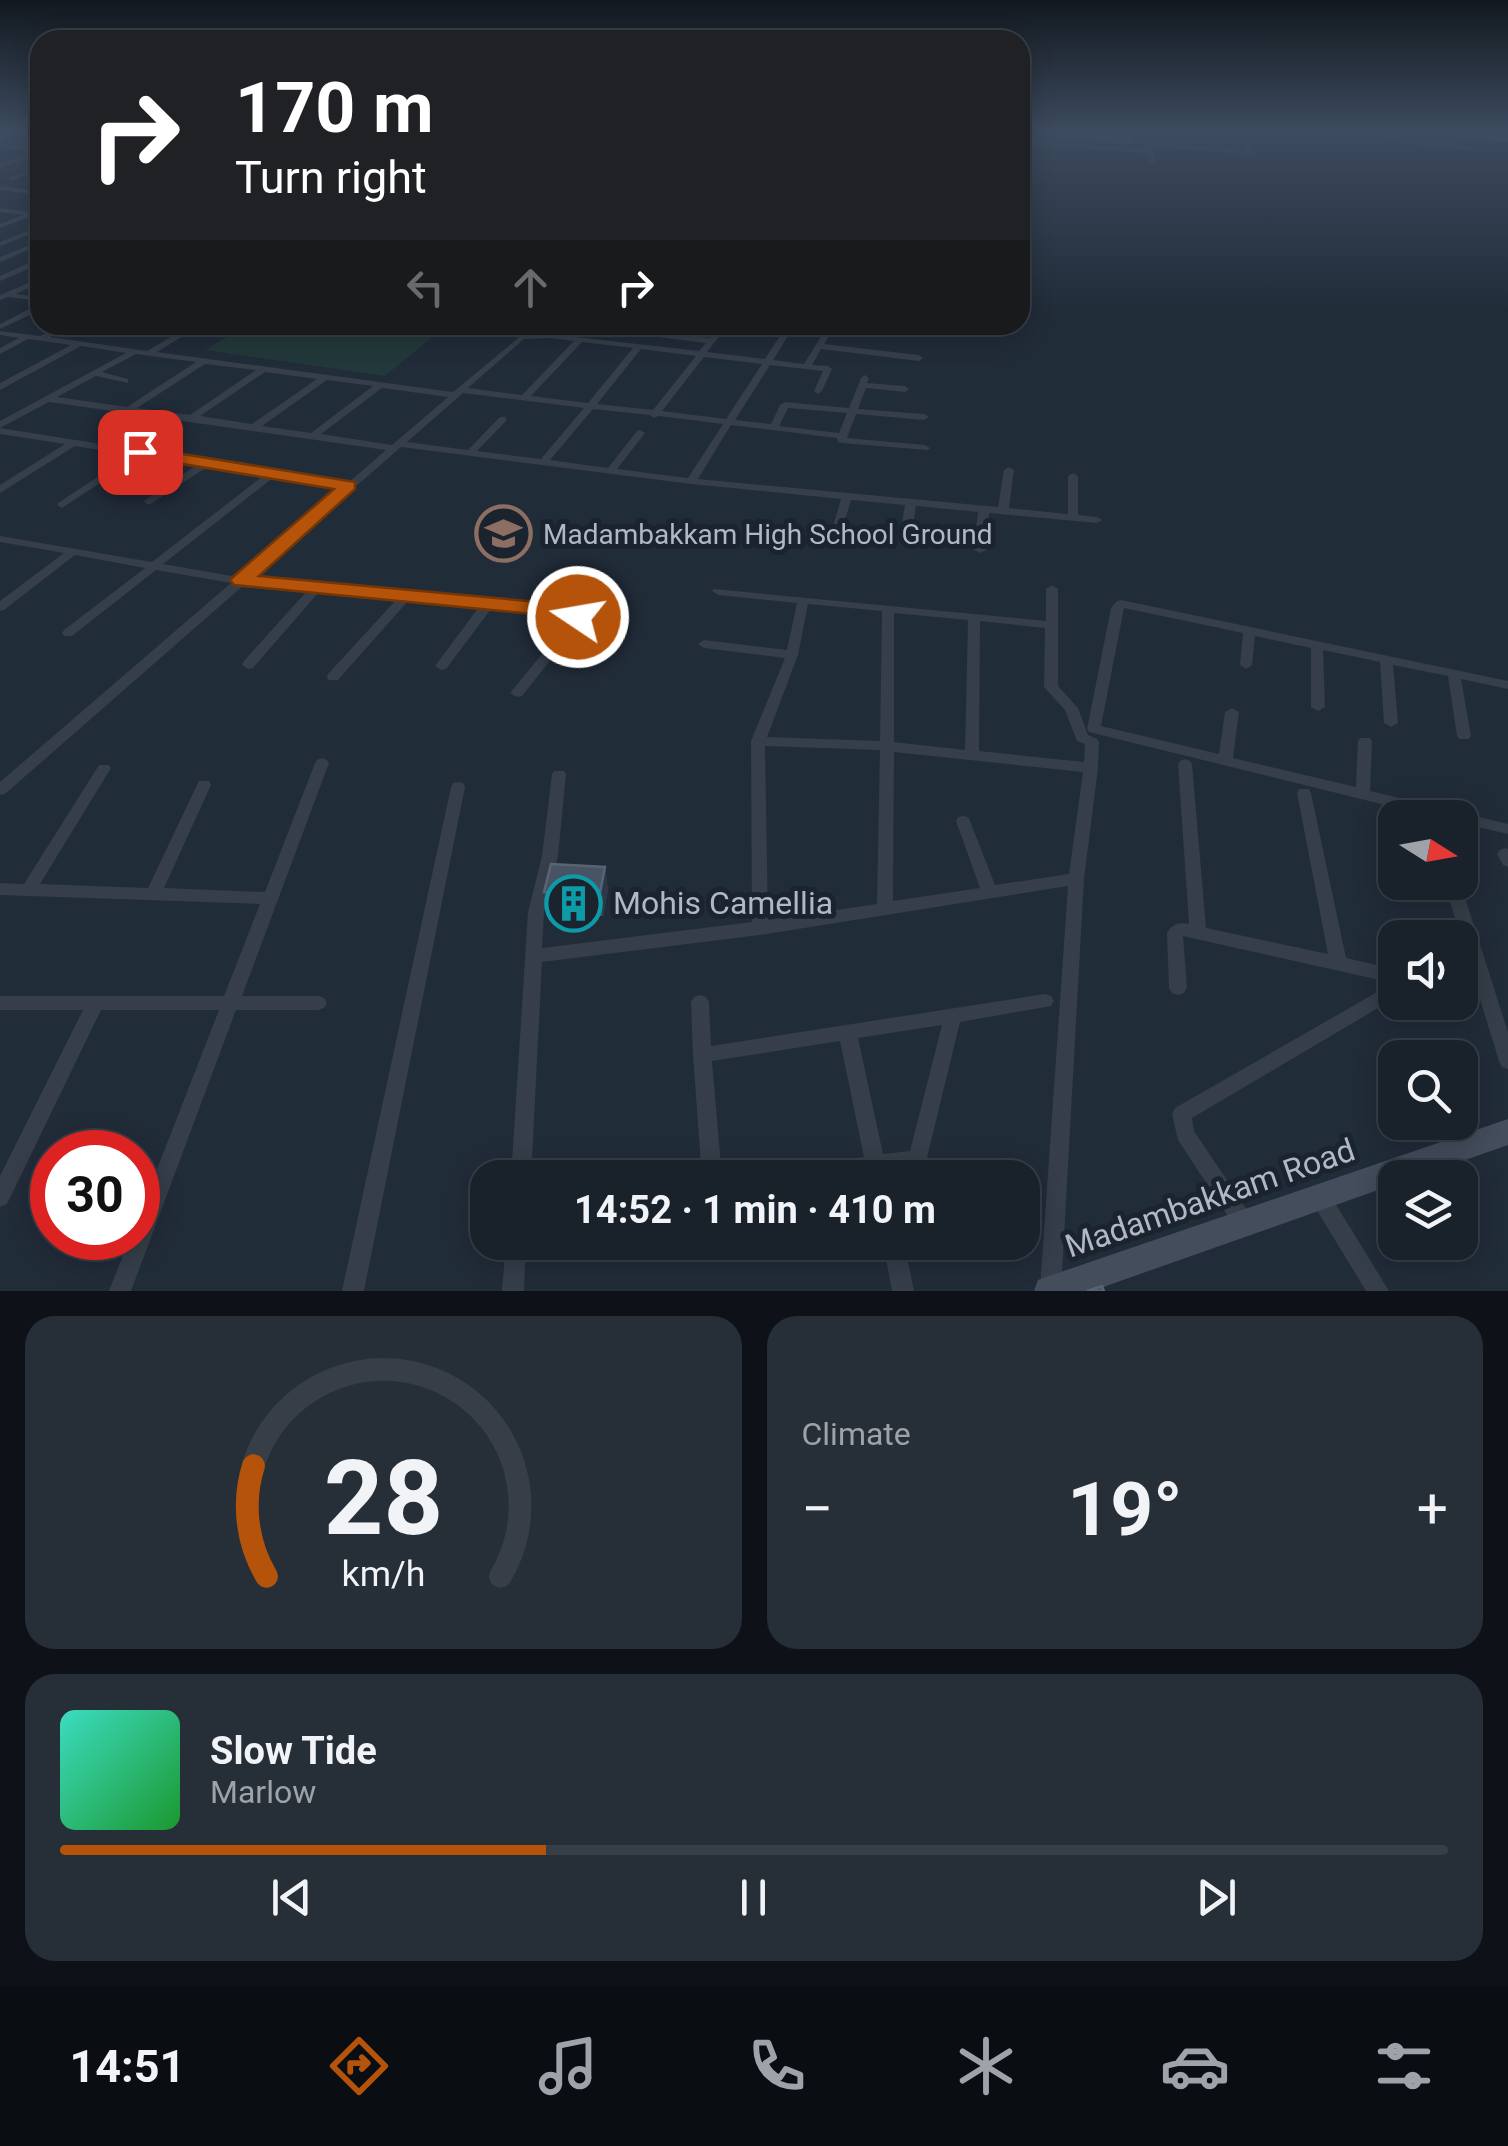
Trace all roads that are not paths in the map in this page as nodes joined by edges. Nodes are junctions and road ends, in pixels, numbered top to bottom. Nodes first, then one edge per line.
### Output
1 (0, 210) edge
2 (30, 214) edge
3 (30, 215) edge
4 (0, 226) edge
5 (30, 232) edge
6 (0, 244) edge
7 (30, 246) edge
8 (2, 258) edge
9 (30, 260) edge
10 (30, 266) edge
11 (0, 279) edge
12 (30, 284) edge
13 (4, 296) edge
14 (30, 301) edge
15 (30, 310) edge
16 (0, 330) edge
17 (49, 335) edge
18 (180, 335) edge
19 (662, 335) edge
20 (716, 335) edge
21 (785, 335) edge
22 (826, 335) edge
23 (549, 336) joint
24 (28, 337) junction
25 (41, 339) junction
26 (580, 340) junction
27 (712, 341) junction
28 (78, 344) junction
29 (819, 346) junction
30 (640, 347) junction
31 (0, 351) edge
32 (134, 352) junction
33 (149, 353) junction
34 (702, 354) junction
35 (919, 358) dead end
36 (205, 360) junction
37 (767, 362) junction
38 (806, 367) junction
39 (265, 368) junction
40 (94, 373) junction
41 (324, 378) junction
42 (125, 381) dead end
43 (379, 386) junction
44 (0, 387) edge
45 (905, 389) dead end
46 (818, 391) dead end
47 (458, 392) junction
48 (524, 398) junction
49 (48, 399) junction
50 (588, 406) junction
51 (132, 408) junction
52 (852, 411) junction
53 (654, 415) junction
54 (924, 417) dead end
55 (192, 418) junction
56 (503, 418) dead end
57 (728, 425) junction
58 (254, 427) junction
59 (0, 428) edge
60 (774, 429) junction
61 (640, 433) dead end
62 (314, 436) junction
63 (841, 441) junction
64 (73, 442) junction
65 (395, 446) junction
66 (925, 448) dead end
67 (140, 452) junction
68 (470, 453) junction
69 (206, 463) junction
70 (543, 463) junction
71 (610, 470) junction
72 (1009, 470) dead end
73 (273, 474) junction
74 (1072, 476) dead end
75 (692, 481) junction
76 (348, 486) junction
77 (0, 490) edge
78 (847, 497) junction
79 (149, 502) dead end
80 (910, 503) junction
81 (62, 505) dead end
82 (984, 509) junction
83 (1004, 510) junction
84 (1073, 518) junction
85 (1097, 520) dead end
86 (836, 533) dead end
87 (905, 539) dead end
88 (4, 542) edge
89 (980, 550) dead end
90 (74, 551) junction
91 (156, 565) junction
92 (241, 580) junction
93 (317, 587) junction
94 (1052, 589) dead end
95 (718, 592) dead end
96 (406, 596) junction
97 (803, 600) junction
98 (489, 603) junction
99 (0, 607) edge
100 (888, 609) junction
101 (974, 618) junction
102 (1052, 625) junction
103 (1249, 631) junction
104 (68, 633) dead end
105 (704, 644) dead end
106 (1317, 646) junction
107 (792, 655) junction
108 (1386, 660) junction
109 (248, 665) dead end
110 (1246, 665) dead end
111 (441, 666) dead end
112 (1454, 674) junction
113 (333, 677) dead end
114 (1508, 685) edge
115 (518, 692) dead end
116 (1318, 707) dead end
117 (1232, 712) dead end
118 (1390, 723) dead end
119 (1464, 736) dead end
120 (758, 740) junction
121 (1365, 742) dead end
122 (884, 746) junction
123 (972, 754) junction
124 (1225, 760) junction
125 (322, 762) dead end
126 (1185, 764) dead end
127 (104, 768) dead end
128 (1091, 768) junction
129 (558, 774) dead end
130 (204, 785) dead end
131 (458, 787) dead end
132 (0, 790) edge
133 (1304, 793) dead end
134 (1363, 794) junction
135 (964, 822) dead end
136 (1508, 829) edge
137 (1076, 880) junction
138 (0, 889) edge
139 (28, 890) junction
140 (990, 890) junction
141 (152, 894) junction
142 (270, 898) junction
143 (885, 908) junction
144 (760, 928) junction
145 (1198, 932) junction
146 (536, 956) junction
147 (1338, 962) junction
148 (1378, 972) edge
149 (1478, 983) edge
150 (1178, 988) dead end
151 (1378, 999) edge
152 (1045, 1001) dead end
153 (318, 1002) dead end
154 (700, 1002) dead end
155 (0, 1003) edge
156 (96, 1003) junction
157 (230, 1004) junction
158 (953, 1016) junction
159 (848, 1032) junction
160 (702, 1055) junction
161 (1508, 1061) edge
162 (1508, 1132) edge
163 (522, 1160) edge
164 (711, 1160) edge
165 (875, 1160) edge
166 (918, 1160) edge
167 (0, 1197) edge
168 (1320, 1197) junction
169 (1244, 1223) junction
170 (515, 1260) edge
171 (896, 1260) edge
172 (120, 1291) edge
173 (353, 1291) edge
174 (513, 1291) edge
175 (903, 1291) edge
176 (1050, 1291) edge
177 (1378, 1291) edge

1 - 2 street
3 - 4 street
5 - 6 street
7 - 8 street
8 - 9 street
10 - 11 street
12 - 13 street
13 - 14 street
15 - 16 street
16 - 24 street
17 - 25 street
18 - 33 street
19 - 27 street
20 - 27 street
21 - 37 street
22 - 29 street
23 - 26 street
23 - 47 street
24 - 25 street
24 - 31 street
25 - 28 street
26 - 30 street
26 - 48 street
27 - 34 street
28 - 32 street
28 - 44 street
29 - 35 street
29 - 38 street
30 - 34 street
30 - 50 street
32 - 33 street
32 - 40 street
33 - 36 street
34 - 37 street
34 - 53 street
36 - 39 street
36 - 51 street
37 - 38 street
37 - 57 street
38 - 46 street
39 - 41 street
39 - 55 street
40 - 42 street
40 - 49 street
41 - 43 street
41 - 58 street
43 - 47 street
43 - 62 street
45 - 52 street
47 - 48 street
47 - 65 street
48 - 50 street
49 - 51 street
49 - 59 street
50 - 53 street
50 - 70 street
51 - 55 street
52 - 54 street
52 - 60 street
52 - 63 street
53 - 57 street
55 - 58 street
56 - 68 street
57 - 60 street
57 - 75 street
58 - 62 street
59 - 64 street
60 - 63 street
61 - 71 street
62 - 65 street
63 - 66 street
64 - 67 street
64 - 77 street
65 - 68 street
65 - 76 street
67 - 69 street
67 - 81 street
68 - 70 street
69 - 73 street
69 - 79 street
70 - 71 street
71 - 75 street
72 - 83 street
73 - 76 street
73 - 91 street
74 - 84 street
75 - 78 street
76 - 92 street
78 - 80 street
78 - 86 street
80 - 82 street
80 - 87 street
82 - 83 street
82 - 89 street
83 - 84 street
84 - 85 street
88 - 90 street
90 - 91 street
90 - 99 street
91 - 92 street
91 - 104 street
92 - 93 street
92 - 132 street
93 - 96 street
93 - 109 street
94 - 102 street
95 - 97 street
96 - 98 street
96 - 113 street
97 - 100 street
97 - 107 street
98 - 111 street
98 - 115 street
100 - 101 street
100 - 122 street
101 - 102 street
101 - 123 street
102 - 128 street
103 - 106 street
103 - 110 street
103 - 124 street
105 - 107 street
106 - 108 street
106 - 116 street
107 - 120 street
108 - 112 street
108 - 118 street
112 - 114 street
112 - 119 street
117 - 124 street
120 - 122 street
120 - 144 street
121 - 134 street
122 - 123 street
122 - 143 street
123 - 128 street
124 - 134 street
125 - 142 street
126 - 145 street
127 - 139 street
128 - 137 street
129 - 146 street
130 - 141 street
131 - 173 street
133 - 147 street
134 - 136 street
135 - 140 street
137 - 140 street
137 - 176 street
138 - 139 street
139 - 141 street
140 - 143 street
141 - 142 street
142 - 157 street
143 - 144 street
144 - 146 street
145 - 147 street
145 - 150 street
146 - 163 street
147 - 148 street
149 - 161 street
151 - 169 street
152 - 158 street
153 - 157 street
154 - 160 street
155 - 156 street
156 - 157 street
156 - 167 street
157 - 172 street
158 - 159 street
158 - 166 street
159 - 160 street
159 - 165 street
160 - 164 street
162 - 168 street, Madambakkam Road
168 - 169 street, Madambakkam Road
168 - 177 street
169 - 176 street, Madambakkam Road
170 - 174 street
171 - 175 street

